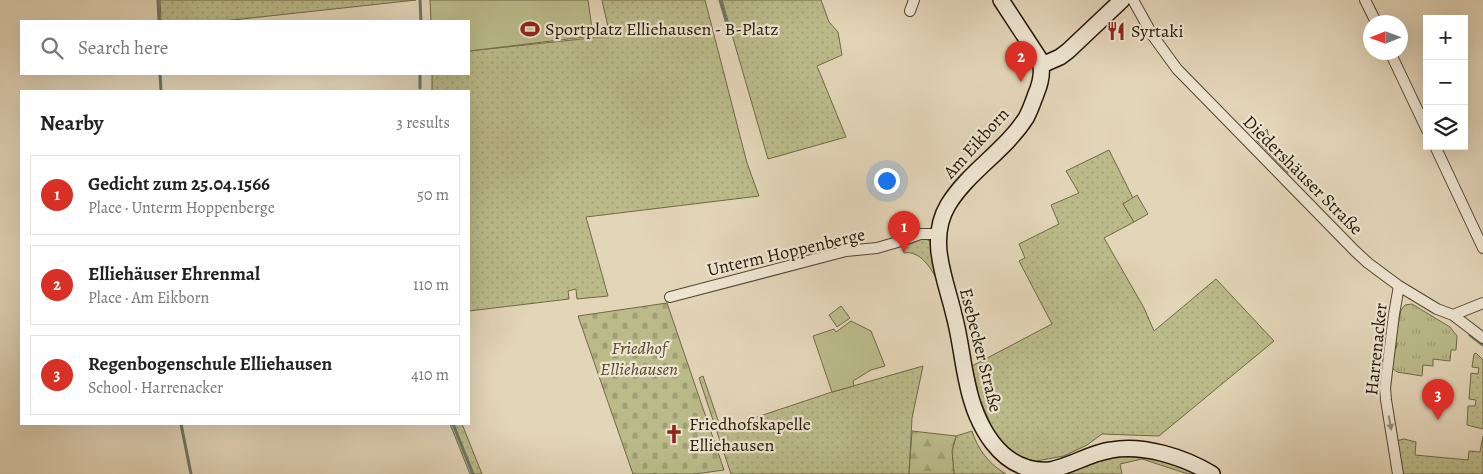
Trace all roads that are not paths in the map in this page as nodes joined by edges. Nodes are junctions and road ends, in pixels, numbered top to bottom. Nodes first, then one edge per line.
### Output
1 (914, 0) edge
2 (1001, 0) edge
3 (1122, 0) edge
4 (1132, 0) edge
5 (1365, 0) edge
6 (910, 11) dead end
7 (1372, 15) edge
8 (1394, 60) edge
9 (1042, 65) junction
10 (1423, 122) edge
11 (1436, 150) edge
12 (939, 234) junction
13 (1483, 248) edge
14 (1399, 286) junction
15 (670, 297) dead end
16 (1483, 303) edge
17 (1453, 315) junction
18 (1483, 338) edge
19 (1212, 474) edge
20 (1398, 474) edge

1 - 6 street
2 - 9 street
3 - 9 street
4 - 14 street, Diedershäuser Straße
5 - 7 street
8 - 10 street
9 - 12 street, Am Eikborn
11 - 13 street
12 - 15 street, Unterm Hoppenberge
12 - 19 street, Esebecker Straße
14 - 17 street, Diedershäuser Straße
14 -> 20 street, Harrenacker
16 - 17 street
17 - 18 street, Diedershäuser Straße

